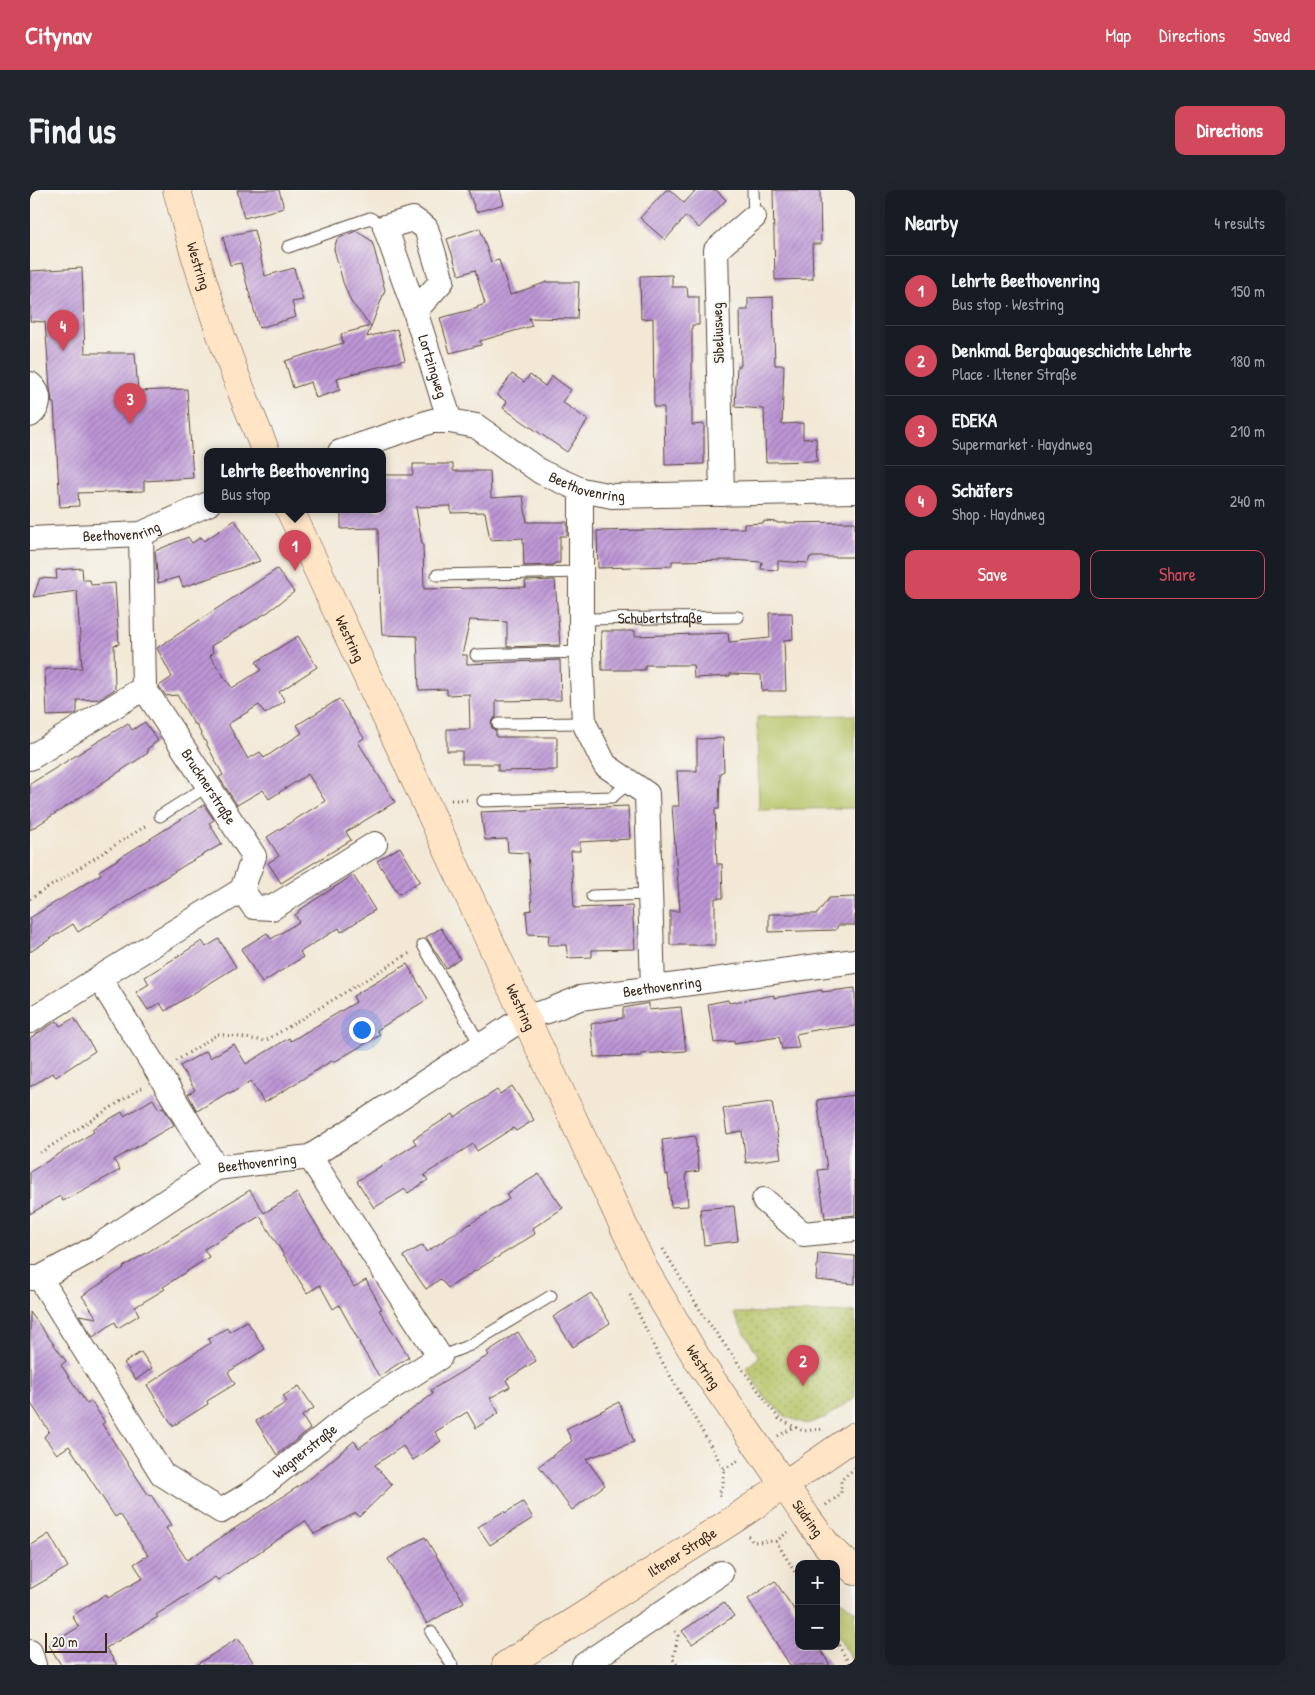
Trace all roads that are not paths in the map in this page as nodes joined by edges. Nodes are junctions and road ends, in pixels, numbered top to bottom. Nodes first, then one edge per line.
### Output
1 (178, 190) edge
2 (753, 190) edge
3 (754, 217) joint
4 (386, 227) junction
5 (288, 247) dead end
6 (415, 311) junction
7 (30, 384) edge
8 (30, 415) edge
9 (450, 421) junction
10 (264, 448) edge
11 (352, 448) edge
12 (581, 490) junction
13 (855, 491) edge
14 (722, 494) junction
15 (204, 506) edge
16 (291, 513) edge
17 (141, 534) junction
18 (30, 539) edge
19 (581, 572) junction
20 (437, 575) dead end
21 (738, 617) dead end
22 (581, 619) junction
23 (582, 652) junction
24 (476, 655) dead end
25 (144, 688) junction
26 (584, 723) junction
27 (498, 724) dead end
28 (32, 752) edge
29 (629, 783) junction
30 (209, 785) junction
31 (483, 801) dead end
32 (160, 816) road end
33 (375, 844) dead end
34 (242, 890) junction
35 (649, 894) junction
36 (592, 896) dead end
37 (423, 945) road end
38 (855, 961) edge
39 (99, 978) junction
40 (653, 988) junction
41 (525, 1017) junction
42 (30, 1021) edge
43 (481, 1046) junction
44 (310, 1157) junction
45 (216, 1168) junction
46 (764, 1200) dead end
47 (855, 1229) edge
48 (35, 1278) edge
49 (551, 1296) dead end
50 (440, 1357) junction
51 (855, 1436) edge
52 (785, 1486) junction
53 (855, 1571) edge
54 (721, 1573) dead end
55 (431, 1632) dead end
56 (30, 1652) edge
57 (34, 1665) edge
58 (452, 1665) edge
59 (506, 1665) edge
60 (584, 1665) edge

1 - 10 street, Westring
2 - 3 lane, Sibeliusweg
3 - 14 street, Sibeliusweg
4 - 5 lane
4 - 6 street, Lortzingweg
4 - 6 street
6 - 9 street, Lortzingweg
7 - 8 street
9 - 11 street, Beethovenring
9 - 12 street, Beethovenring
12 - 14 street, Beethovenring
12 - 19 street
13 - 14 street, Beethovenring
15 - 17 street, Beethovenring
16 - 41 street, Westring
17 - 18 street, Beethovenring
17 - 25 street
19 - 20 lane
19 - 22 street
21 - 22 lane, Schubertstraße
22 - 23 street
23 - 24 lane
23 - 26 street
25 - 28 street
25 - 30 street, Brucknerstraße
26 - 27 lane
26 - 29 street
29 - 31 lane
29 - 35 street
30 - 32 lane
30 - 34 street, Brucknerstraße
33 - 34 street
34 - 39 street
35 - 36 lane
35 - 40 street
37 - 43 lane
38 - 40 street, Beethovenring
39 - 42 street
39 - 45 street
40 - 41 street, Beethovenring
41 - 43 street, Beethovenring
41 - 52 street, Westring
43 - 44 street, Beethovenring
44 - 45 street, Beethovenring
44 - 50 street
45 - 48 street, Beethovenring
46 - 47 street
48 - 50 street, Wagnerstraße
49 - 50 lane
51 - 52 street, Iltener Straße
52 - 53 street, Südring
52 - 59 street, Iltener Straße
54 - 60 street
55 - 58 lane
56 - 57 street

